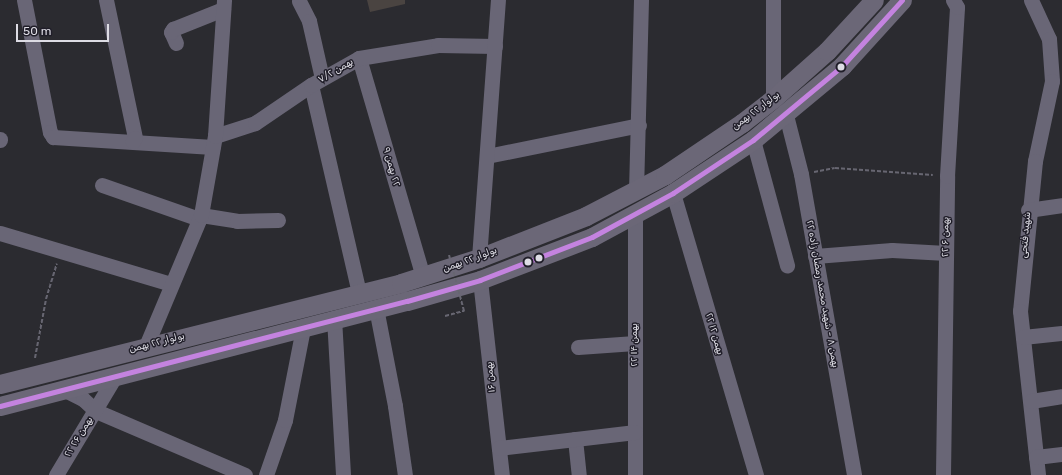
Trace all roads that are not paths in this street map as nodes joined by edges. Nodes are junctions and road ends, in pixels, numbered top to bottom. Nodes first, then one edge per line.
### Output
1 (24, 0) edge
2 (106, 0) edge
3 (498, 0) edge
4 (641, 0) edge
5 (773, 0) edge
6 (874, 0) edge
7 (902, 0) edge
8 (953, 0) edge
9 (1032, 0) edge
10 (300, 1) edge
11 (223, 5) edge
12 (1049, 39) junction
13 (176, 43) dead end
14 (495, 46) junction
15 (359, 58) junction
16 (1062, 63) edge
17 (317, 82) junction
18 (774, 99) junction
19 (786, 115) junction
20 (640, 125) junction
21 (753, 140) junction
22 (133, 141) junction
23 (214, 141) junction
24 (487, 156) junction
25 (102, 185) dead end
26 (636, 191) junction
27 (673, 193) junction
28 (1062, 205) edge
29 (1028, 210) junction
30 (635, 214) junction
31 (200, 217) junction
32 (278, 220) dead end
33 (0, 233) edge
34 (946, 253) junction
35 (815, 256) junction
36 (479, 258) junction
37 (787, 265) dead end
38 (423, 277) junction
39 (480, 280) junction
40 (171, 284) junction
41 (359, 293) junction
42 (376, 308) junction
43 (334, 318) junction
44 (302, 328) junction
45 (1062, 333) edge
46 (1023, 337) junction
47 (635, 343) junction
48 (146, 346) junction
49 (578, 347) dead end
50 (114, 378) junction
51 (0, 384) edge
52 (65, 390) junction
53 (1062, 396) edge
54 (1031, 401) junction
55 (0, 406) edge
56 (96, 411) junction
57 (635, 432) junction
58 (575, 439) junction
59 (499, 448) junction
60 (1062, 454) edge
61 (1036, 457) junction
62 (63, 473) edge
63 (245, 475) edge
64 (266, 475) edge
65 (343, 475) edge
66 (405, 475) edge
67 (502, 475) edge
68 (579, 475) edge
69 (635, 475) edge
70 (756, 475) edge
71 (854, 475) edge
72 (942, 475) edge
73 (1038, 475) edge

1 - 22 street
2 - 22 street
3 - 14 street
4 - 20 street
5 - 18 street
6 - 18 main road, بولوار ۲۲ بهمن
7 - 19 main road, بولوار ۲۲ بهمن
8 - 34 street, ۲۲ بهمن ۶
9 - 12 street, شهید فتحی
10 - 17 street
11 - 13 street
11 - 23 street
12 - 16 street
12 - 29 street, شهید فتحی
14 - 15 street, بهمن ۷/۲
14 - 24 street
15 - 17 street, بهمن ۷/۲
15 - 38 street, ٢٢ بهمن ۹
17 - 23 street, بهمن ۷/۲
17 - 41 street
18 - 26 main road, بولوار ۲۲ بهمن
19 - 21 main road, بولوار ۲۲ بهمن
19 - 35 street, ۲۲ بهمن ۸ - شهید محمد رمضان زاده
20 - 24 street
20 - 26 street
21 - 27 main road, بولوار ۲۲ بهمن
21 - 37 street
22 - 23 street
23 - 31 street
24 - 36 street
25 - 31 street
26 - 36 main road, بولوار ۲۲ بهمن
27 - 30 main road, بولوار ۲۲ بهمن
27 - 70 street, ۲۲ بهمن ۱۲
28 - 29 street
29 - 46 street, شهید فتحی
30 - 39 main road, بولوار ۲۲ بهمن
30 - 47 street, ۲۲ بهمن ۱۴
31 - 32 street
31 - 40 street
33 - 40 street
34 - 35 street
34 - 72 street, ۲۲ بهمن ۶
35 - 71 street, ۲۲ بهمن ۸ - شهید محمد رمضان زاده
36 - 38 main road, بولوار ۲۲ بهمن
38 - 41 main road, بولوار ۲۲ بهمن
39 - 42 main road, بولوار ۲۲ بهمن
39 - 59 street, بهمن ۱۶
40 - 48 street
41 - 48 main road, بولوار ۲۲ بهمن
42 - 43 main road, بولوار ۲۲ بهمن
42 - 66 street
43 - 44 main road, بولوار ۲۲ بهمن
43 - 65 street
44 - 50 main road, بولوار ۲۲ بهمن
44 - 64 street
45 - 46 street
46 - 54 street, شهید فتحی
47 - 49 street
47 - 57 street, ۲۲ بهمن ۱۴
48 - 51 main road, بولوار ۲۲ بهمن
50 - 52 main road, بولوار ۲۲ بهمن
50 - 56 street
52 - 55 main road, بولوار ۲۲ بهمن
52 - 56 street, ۲۲ بهمن ۲۶
53 - 54 street
54 - 61 street, شهید فتحی
56 - 62 street, ۲۲ بهمن ۲۶
56 - 63 street
57 - 58 street
57 - 69 street, ۲۲ بهمن ۱۴
58 - 59 street
58 - 68 street
59 - 67 street, بهمن ۱۶
60 - 61 street
61 - 73 street, شهید فتحی

